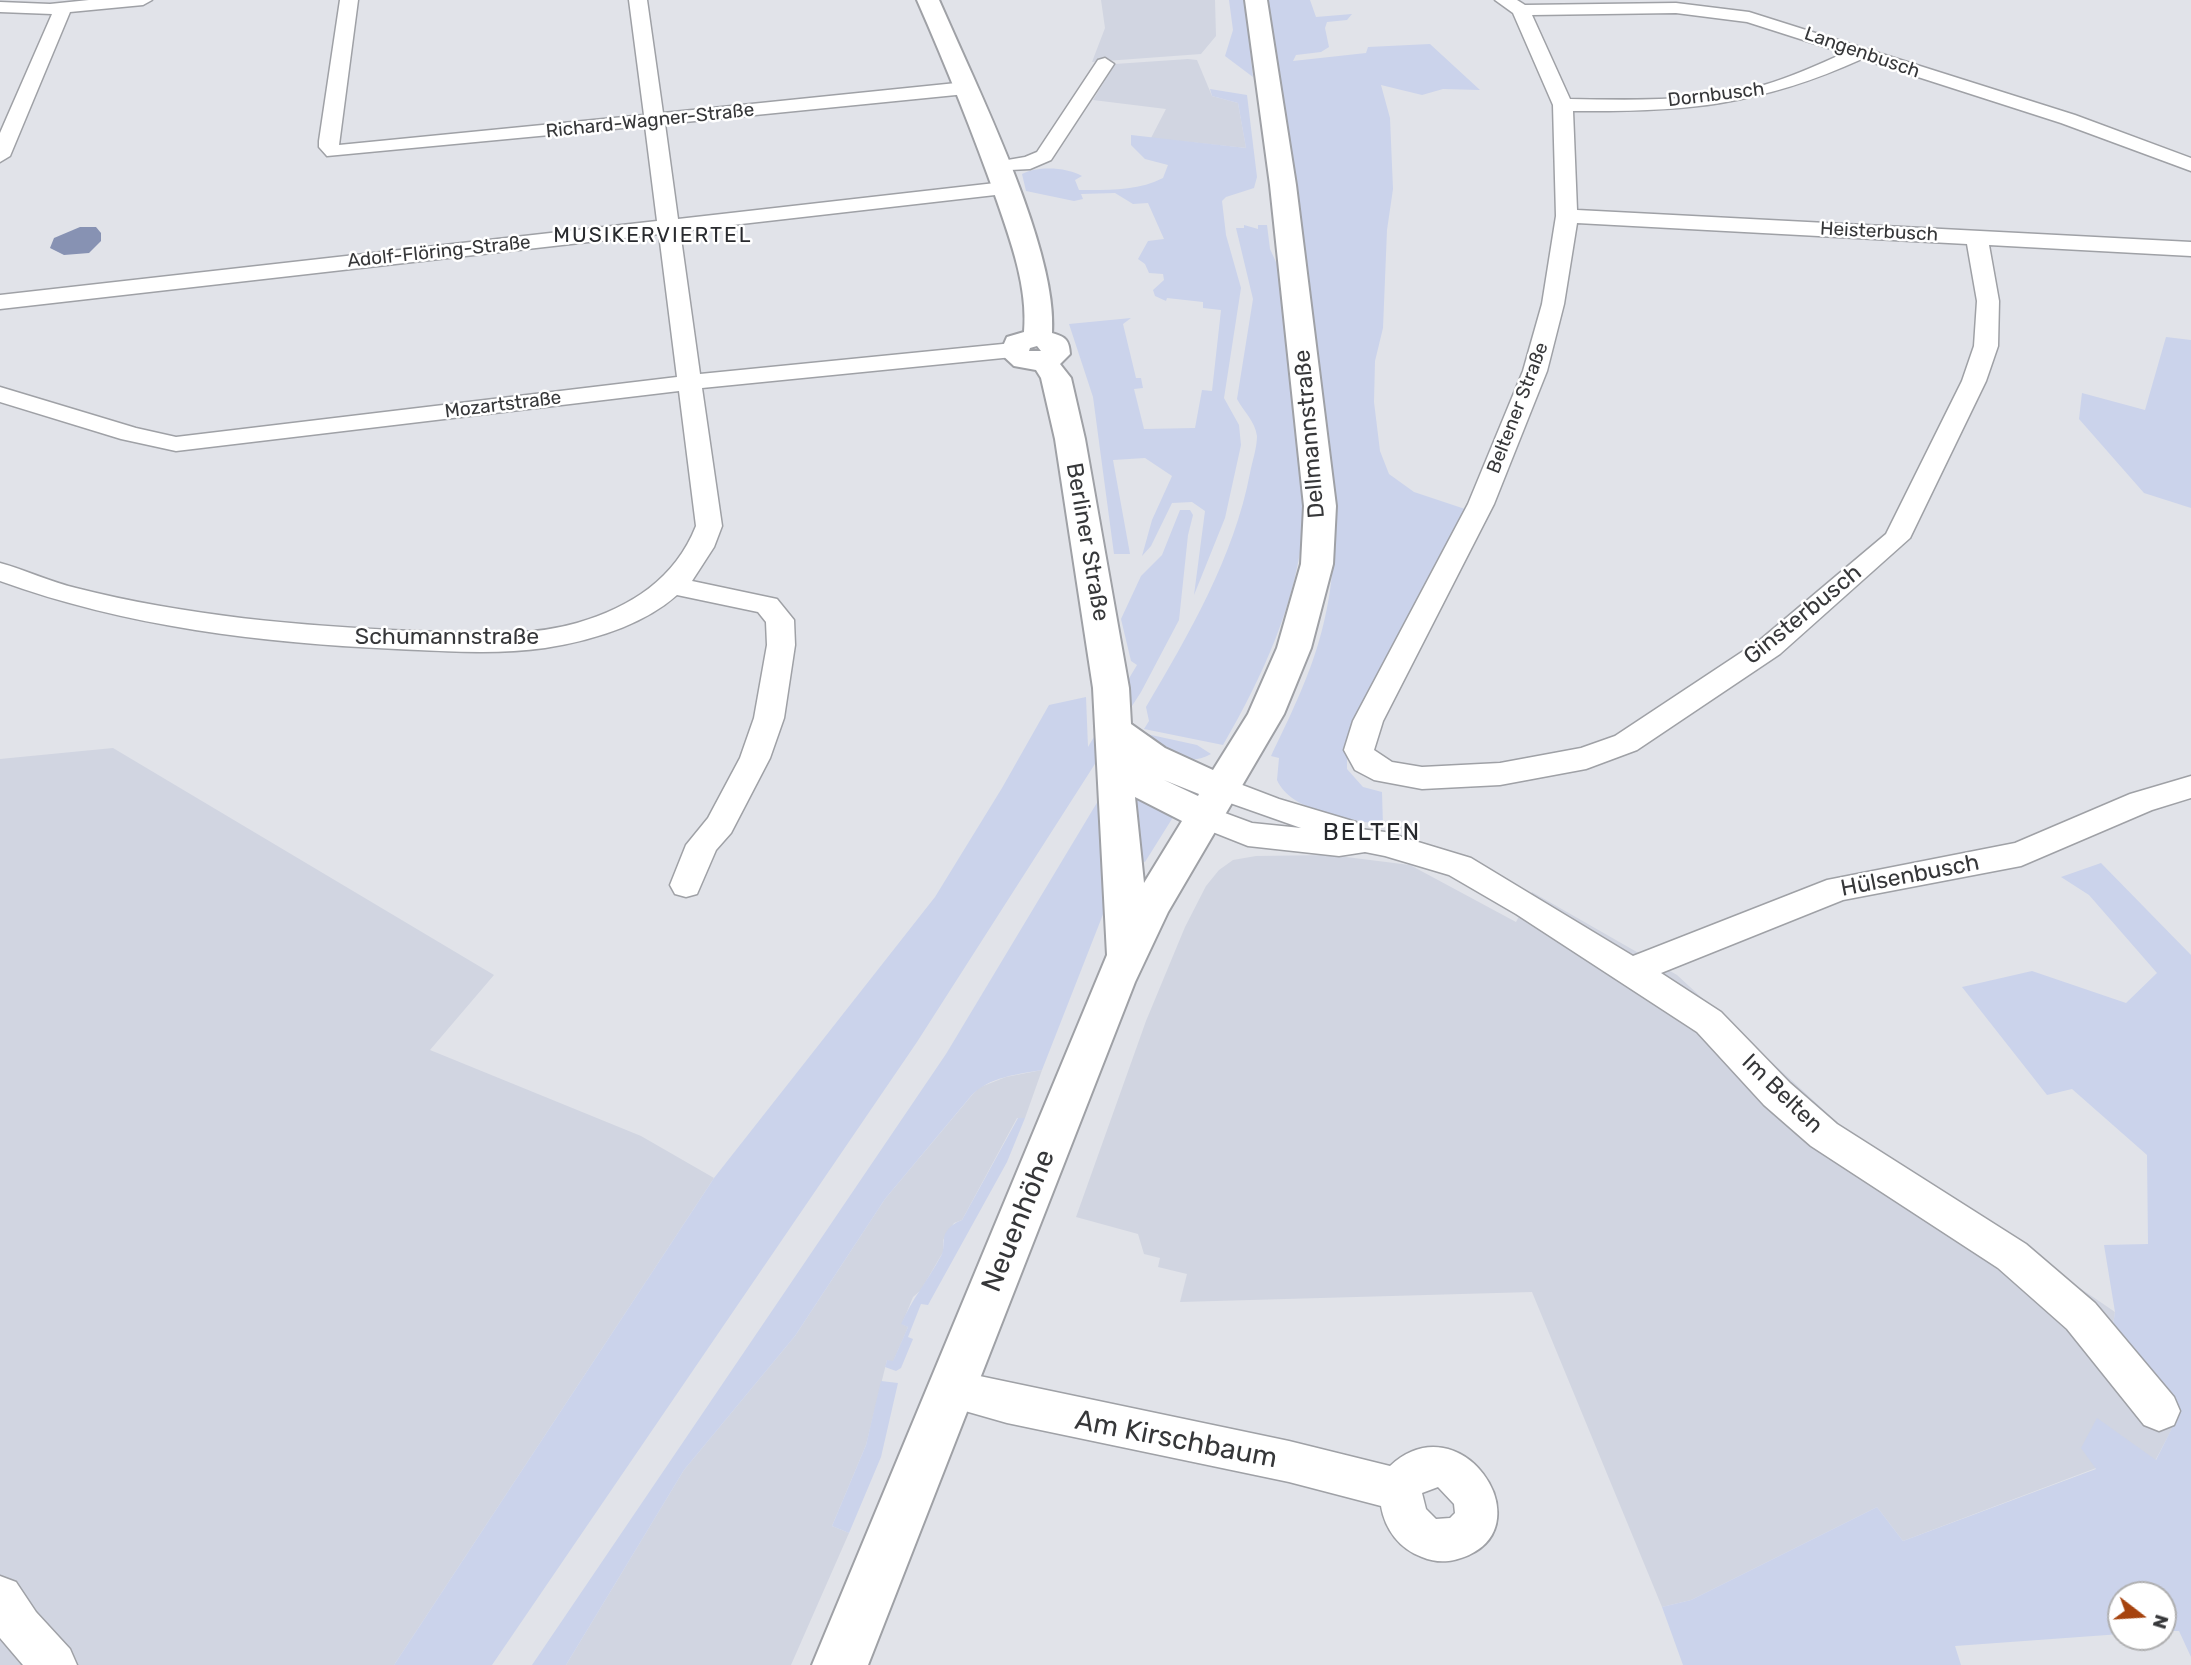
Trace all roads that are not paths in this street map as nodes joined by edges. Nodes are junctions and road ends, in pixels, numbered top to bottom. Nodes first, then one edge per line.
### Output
1 (144, 0) edge
2 (349, 0) edge
3 (638, 0) edge
4 (928, 0) edge
5 (1256, 0) edge
6 (1513, 5) edge
7 (0, 7) edge
8 (63, 8) junction
9 (1862, 52) junction
10 (1105, 64) dead end
11 (966, 88) junction
12 (1563, 105) junction
13 (655, 121) junction
14 (0, 156) edge
15 (2191, 165) edge
16 (1000, 178) junction
17 (1567, 216) junction
18 (669, 226) junction
19 (1977, 237) junction
20 (2191, 249) edge
21 (0, 302) edge
22 (1032, 349) junction
23 (690, 383) junction
24 (0, 394) edge
25 (0, 572) edge
26 (675, 586) junction
27 (1114, 745) junction
28 (1366, 762) joint
29 (2191, 787) edge
30 (1215, 803) junction
31 (686, 885) dead end
32 (1125, 959) junction
33 (1631, 971) junction
34 (951, 1389) junction
35 (2159, 1411) dead end
36 (1401, 1490) dead end
37 (0, 1598) edge
38 (54, 1665) edge
39 (840, 1665) edge

1 - 8 street
2 - 13 street, Richard-Wagner-Straße
3 - 13 street, Schumannstraße
4 - 11 main road, Berliner Straße
5 - 30 main road, Dellmannstraße
6 - 9 street, Langenbusch
6 - 12 street, Beltener Straße
7 - 8 street
8 - 14 street
9 - 12 street, Dornbusch
9 - 15 street, Langenbusch
10 - 16 street, Adolf-Flöring-Straße
11 - 13 street, Richard-Wagner-Straße
11 - 16 main road, Berliner Straße
12 - 17 street, Beltener Straße
13 - 18 street, Schumannstraße
16 - 18 street, Adolf-Flöring-Straße
16 - 22 main road, Berliner Straße
17 - 19 street, Heisterbusch
17 - 28 street, Beltener Straße
18 - 21 street, Adolf-Flöring-Straße
18 - 23 street, Schumannstraße
19 - 20 street, Heisterbusch
19 - 28 street, Ginsterbusch
22 - 23 street, Mozartstraße
22 - 27 main road, Berliner Straße
23 - 24 street, Mozartstraße
23 - 26 street, Schumannstraße
25 - 26 street, Schumannstraße
26 - 31 street
27 - 30 main road
27 - 32 main road, Berliner Straße
29 - 33 street, Hülsenbusch
30 - 32 main road, Neuenhöhe
30 - 33 street, Im Belten
32 - 34 main road, Neuenhöhe
33 - 35 street, Im Belten
34 - 36 street, Am Kirschbaum
34 - 39 main road, Neuenhöhe
37 - 38 street

